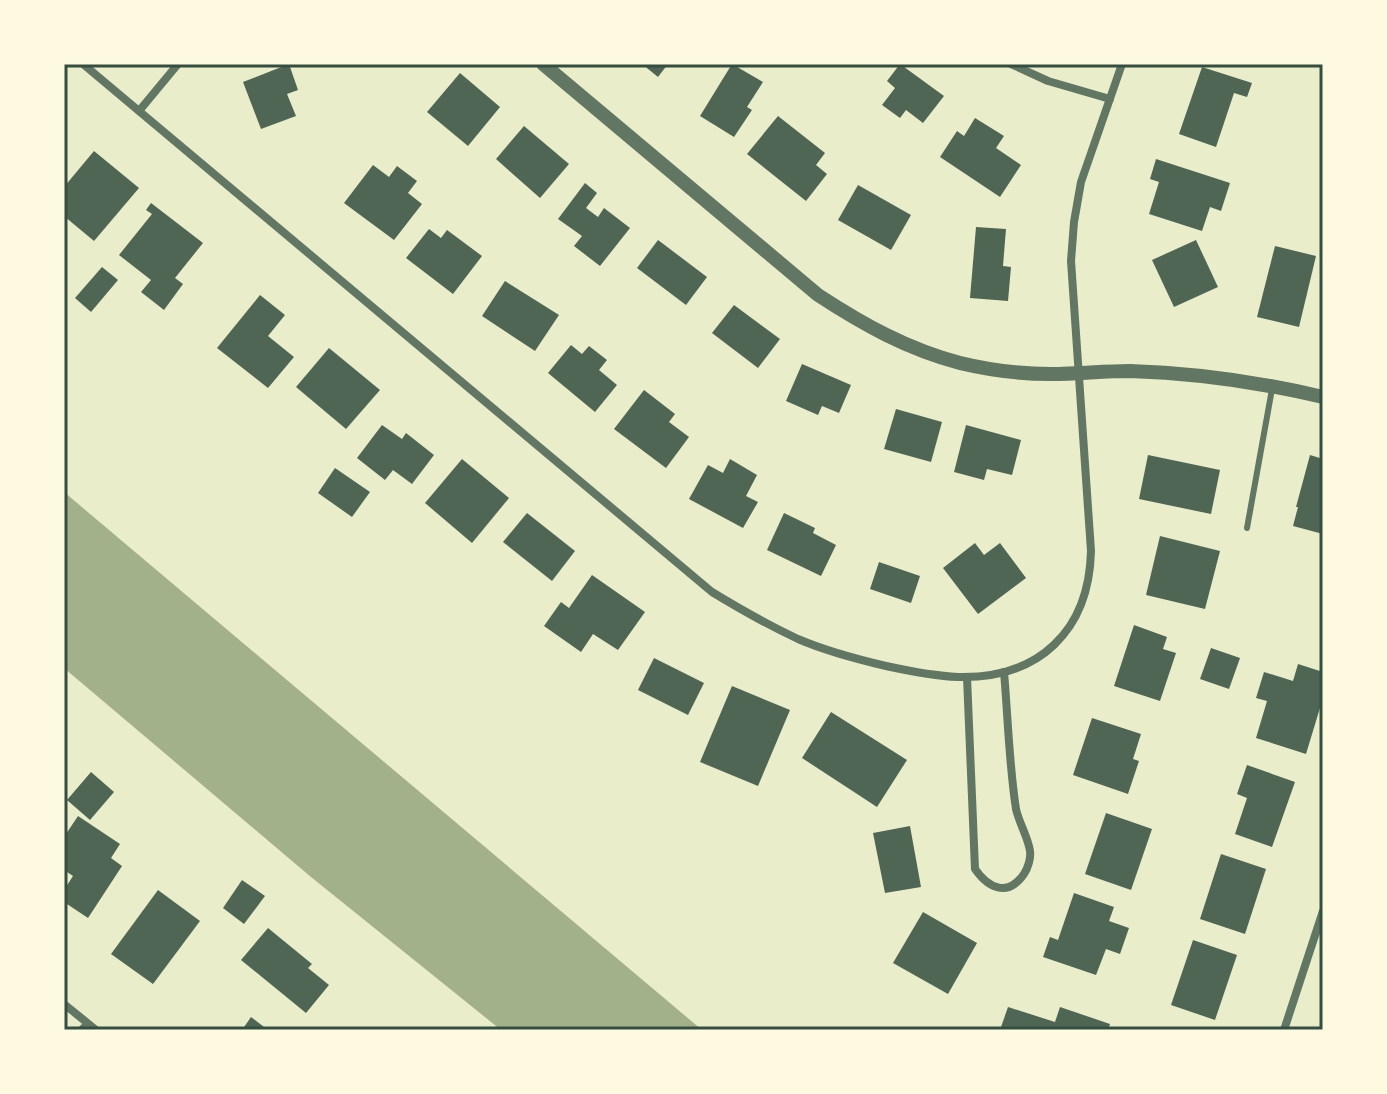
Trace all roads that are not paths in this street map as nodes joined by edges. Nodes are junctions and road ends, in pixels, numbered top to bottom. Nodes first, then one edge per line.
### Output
1 (83, 64) edge
2 (178, 64) edge
3 (543, 64) edge
4 (1011, 64) edge
5 (1122, 64) edge
6 (1110, 99) junction
7 (139, 111) junction
8 (1079, 373) junction
9 (1273, 385) junction
10 (1323, 397) edge
11 (1247, 528) dead end
12 (1004, 672) junction
13 (967, 677) junction
14 (1323, 911) edge
15 (64, 1004) edge
16 (84, 1026) edge
17 (96, 1030) edge
18 (1284, 1030) edge

1 - 7 street
2 - 7 street
3 - 8 street
4 - 6 street
5 - 6 street
6 - 8 street
7 - 13 street
8 - 9 street
8 - 12 street
9 - 10 street
9 - 11 lane
12 - 13 street
12 - 13 street
14 - 18 street
15 - 16 street
16 - 17 street

